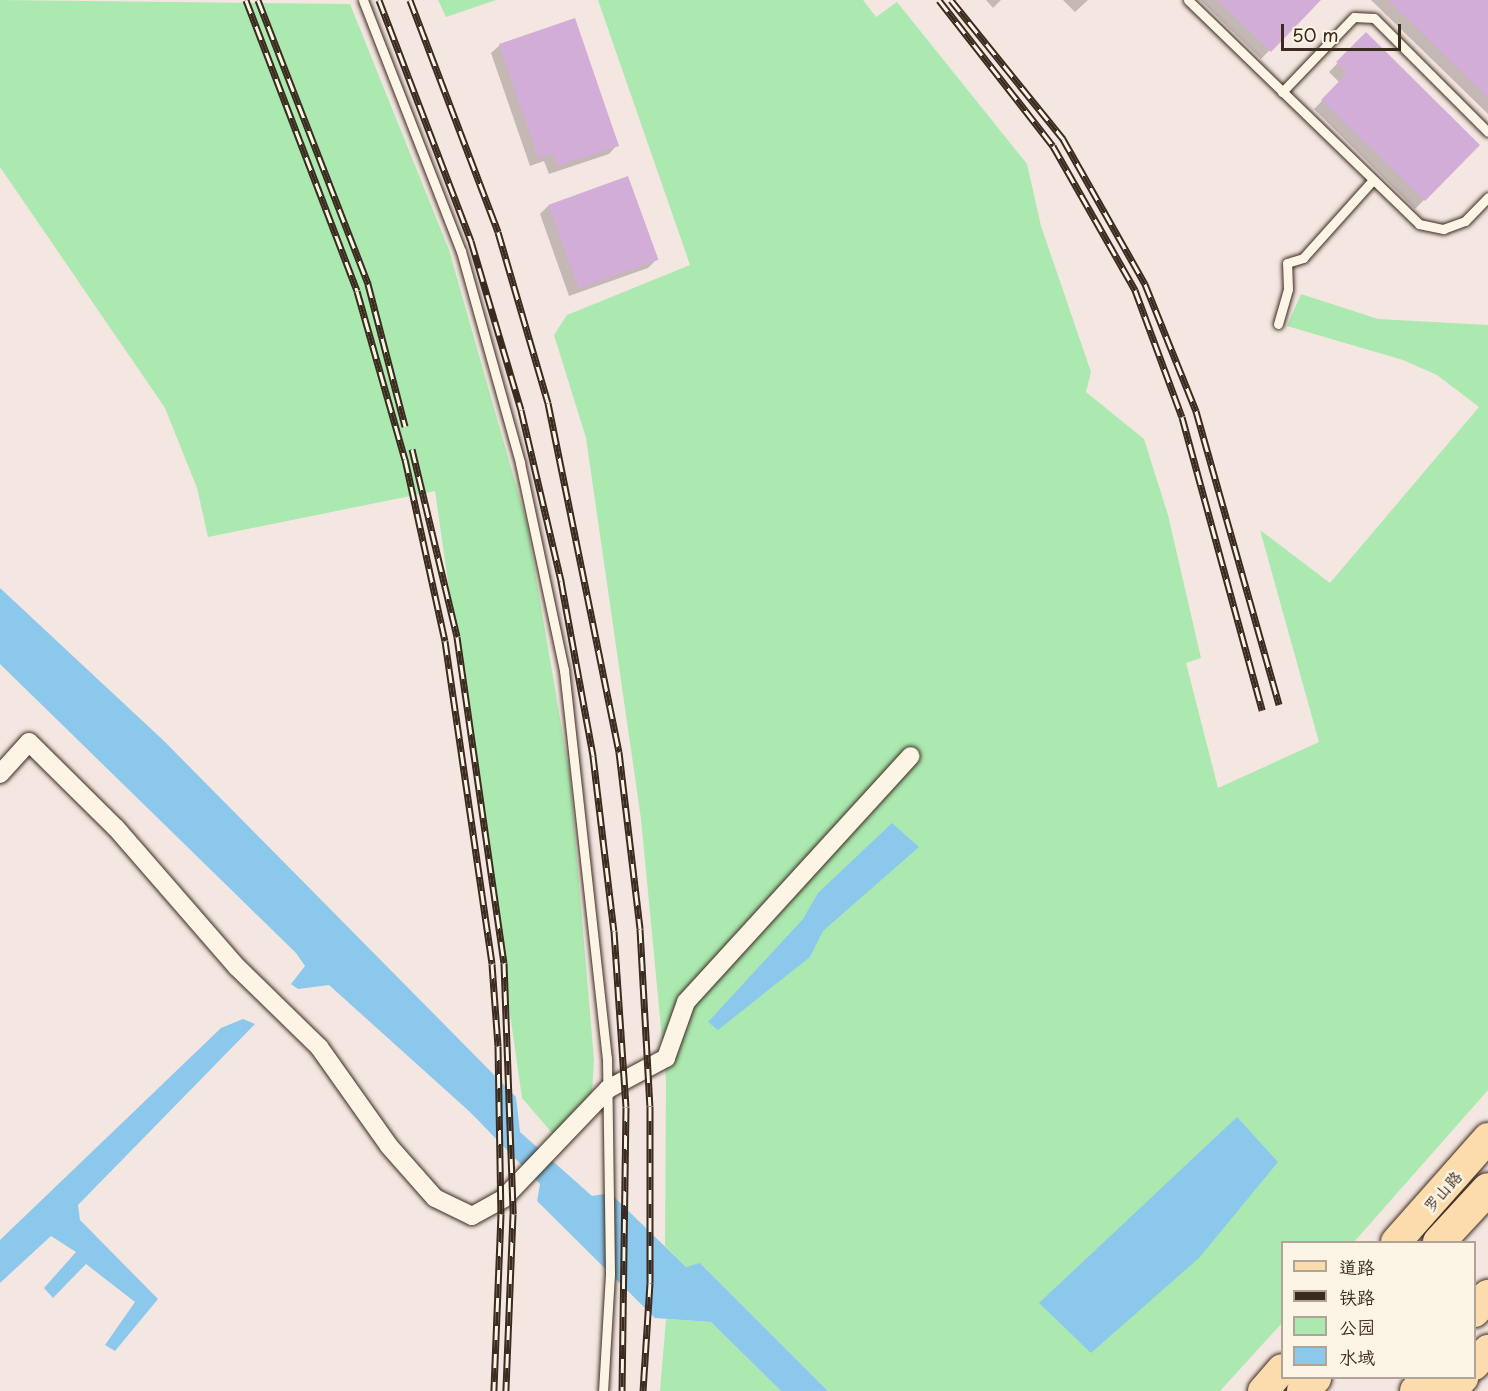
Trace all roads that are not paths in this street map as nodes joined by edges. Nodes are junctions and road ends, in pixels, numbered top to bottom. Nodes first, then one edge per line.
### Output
1 (363, 0) edge
2 (1188, 0) edge
3 (1282, 92) junction
4 (1488, 132) edge
5 (1372, 181) junction
6 (1488, 197) edge
7 (1278, 324) dead end
8 (911, 756) dead end
9 (0, 774) edge
10 (608, 1089) junction
11 (1488, 1138) edge
12 (1488, 1189) edge
13 (1397, 1241) edge
14 (1440, 1241) edge
15 (1488, 1296) edge
16 (1476, 1309) edge
17 (1488, 1322) edge
18 (1476, 1333) edge
19 (1488, 1350) edge
20 (1476, 1363) edge
21 (1281, 1370) edge
22 (1313, 1379) edge
23 (1413, 1379) edge
24 (1428, 1379) edge
25 (1461, 1379) edge
26 (603, 1391) edge
27 (1263, 1391) edge
28 (1303, 1391) edge
29 (1403, 1391) edge
30 (1416, 1391) edge
31 (1451, 1391) edge

1 - 10 lane
2 - 3 lane
3 - 4 lane
3 - 5 lane
5 - 6 lane
5 - 7 lane
8 - 10 street
9 - 10 street
10 - 26 lane
11 - 13 main road, 罗山路
12 - 14 highway
15 - 16 highway
17 - 18 highway
19 - 20 main road
21 - 27 main road
22 - 28 highway
23 - 29 highway
24 - 30 highway
25 - 31 main road

